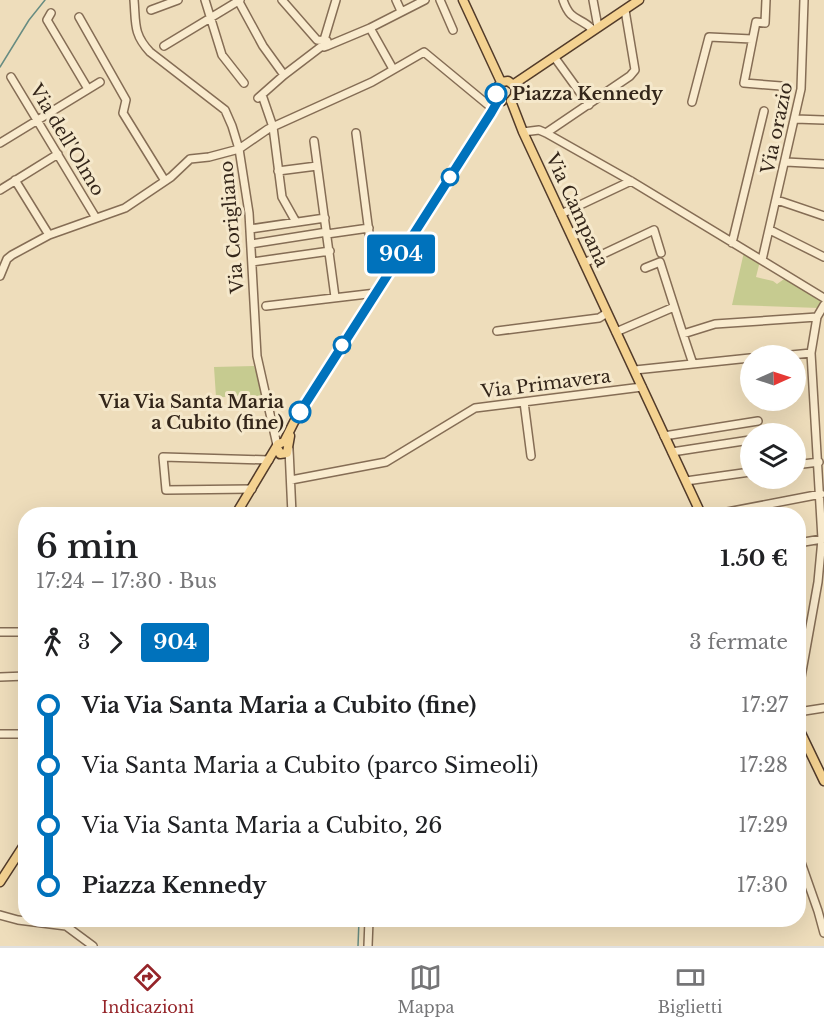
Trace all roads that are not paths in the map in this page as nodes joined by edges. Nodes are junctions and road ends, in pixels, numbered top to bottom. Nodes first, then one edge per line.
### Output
1 (134, 0) edge
2 (178, 0) edge
3 (205, 0) edge
4 (239, 0) edge
5 (282, 0) edge
6 (336, 0) edge
7 (396, 0) edge
8 (425, 0) edge
9 (440, 0) edge
10 (463, 0) edge
11 (563, 0) edge
12 (593, 0) edge
13 (639, 0) edge
14 (766, 0) edge
15 (804, 0) edge
16 (151, 10) dead end
17 (624, 10) junction
18 (401, 11) junction
19 (51, 13) dead end
20 (79, 17) dead end
21 (210, 18) junction
22 (370, 28) junction
23 (595, 28) junction
24 (453, 30) dead end
25 (752, 39) junction
26 (324, 43) junction
27 (164, 46) dead end
28 (555, 58) junction
29 (393, 69) junction
30 (284, 75) junction
31 (11, 77) dead end
32 (100, 82) dead end
33 (501, 82) junction
34 (244, 83) dead end
35 (514, 84) junction
36 (781, 86) dead end
37 (88, 89) junction
38 (499, 99) junction
39 (511, 101) junction
40 (692, 102) dead end
41 (589, 105) junction
42 (493, 109) junction
43 (764, 111) dead end
44 (795, 119) junction
45 (38, 120) junction
46 (824, 120) edge
47 (273, 127) junction
48 (523, 132) junction
49 (356, 133) dead end
50 (546, 134) junction
51 (1, 140) edge
52 (314, 141) dead end
53 (239, 149) junction
54 (58, 154) junction
55 (786, 162) junction
56 (824, 164) edge
57 (317, 166) junction
58 (278, 171) junction
59 (15, 180) junction
60 (165, 181) junction
61 (631, 181) junction
62 (0, 190) edge
63 (777, 200) junction
64 (561, 214) junction
65 (824, 216) edge
66 (96, 218) junction
67 (325, 218) junction
68 (296, 222) junction
69 (369, 228) junction
70 (250, 229) junction
71 (770, 230) junction
72 (327, 233) junction
73 (49, 235) junction
74 (732, 243) junction
75 (251, 244) junction
76 (330, 251) junction
77 (662, 253) dead end
78 (400, 256) junction
79 (824, 257) edge
80 (3, 260) edge
81 (762, 260) junction
82 (252, 262) junction
83 (584, 263) junction
84 (645, 268) dead end
85 (0, 276) edge
86 (376, 292) junction
87 (335, 297) junction
88 (824, 298) edge
89 (824, 305) edge
90 (266, 306) dead end
91 (674, 307) junction
92 (607, 313) junction
93 (817, 317) junction
94 (497, 330) dead end
95 (616, 332) junction
96 (683, 333) junction
97 (811, 353) junction
98 (806, 354) edge
99 (740, 359) edge
100 (693, 364) junction
101 (635, 370) junction
102 (642, 387) junction
103 (524, 402) junction
104 (758, 421) dead end
105 (273, 422) junction
106 (294, 422) junction
107 (664, 436) junction
108 (740, 442) edge
109 (282, 444) junction
110 (672, 452) junction
111 (531, 456) dead end
112 (269, 460) junction
113 (819, 462) junction
114 (806, 464) edge
115 (740, 474) edge
116 (291, 480) junction
117 (686, 482) junction
118 (252, 489) junction
119 (820, 494) junction
120 (240, 507) edge
121 (292, 507) edge
122 (698, 507) edge
123 (753, 507) edge
124 (822, 539) junction
125 (806, 542) edge
126 (0, 632) edge
127 (18, 632) edge
128 (806, 649) edge
129 (18, 676) edge
130 (0, 677) edge
131 (824, 708) edge
132 (806, 711) edge
133 (0, 734) edge
134 (18, 734) edge
135 (806, 744) edge
136 (824, 781) edge
137 (18, 854) edge
138 (806, 877) edge
139 (0, 882) edge
140 (0, 915) edge
141 (18, 920) edge
142 (67, 927) edge
143 (369, 927) edge
144 (824, 933) edge
145 (93, 946) edge
146 (368, 946) edge

1 - 53 street, Via Corigliano
2 - 16 street
3 - 21 street
4 - 21 street
4 - 30 street
5 - 26 street
6 - 26 street
7 - 18 street
8 - 18 street
9 - 24 street
10 - 33 main road
11 - 23 street
12 - 23 street
13 - 17 main road
14 - 25 street
15 - 44 street, Via orazio
17 - 23 main road
17 - 41 street
18 - 22 street
19 - 37 street
20 - 60 street
21 - 27 street
21 - 34 street
22 - 26 street
22 - 29 street
23 - 28 main road
25 - 36 street
25 - 40 street
26 - 30 street
28 - 35 main road
28 - 41 street
29 - 42 street
29 - 47 street
30 - 47 street
31 - 45 street, Via dell'Olmo
32 - 37 street
33 - 35 main road
33 - 38 main road
35 - 39 main road
37 - 45 street
38 - 39 main road
38 - 42 main road
39 - 48 main road, Via Campana
41 - 50 street
42 - 78 main road
43 - 74 street
44 - 46 street
44 - 55 street, Via orazio
45 - 51 street
45 - 54 street, Via dell'Olmo
47 - 53 street
47 - 58 street
48 - 50 street
48 - 64 main road, Via Campana
49 - 69 street
50 - 61 street
52 - 57 street
53 - 60 street
53 - 70 street, Via Corigliano
54 - 59 street
54 - 66 street, Via dell'Olmo
55 - 56 street
55 - 63 street, Via orazio
57 - 58 street
57 - 67 street
58 - 68 street
59 - 62 street
59 - 73 street
60 - 66 street
61 - 64 street
61 - 74 street
63 - 65 street
63 - 71 street, Via orazio
64 - 83 main road, Via Campana
66 - 73 street
67 - 68 street
67 - 72 street
68 - 70 street
69 - 72 street
69 - 78 street
70 - 75 street, Via Corigliano
71 - 79 street
71 - 81 street, Via orazio
72 - 75 street
72 - 76 street
73 - 80 street
74 - 81 street
75 - 82 street, Via Corigliano
76 - 82 street
76 - 87 street
77 - 83 street
78 - 86 main road
80 - 85 street
81 - 88 street
82 - 105 street, Via Corigliano
83 - 92 main road, Via Campana
84 - 91 street
86 - 87 street
86 - 106 main road
87 - 90 street
89 - 93 street
91 - 95 street
91 - 96 street
92 - 94 street
92 - 95 main road, Via Campana
93 - 96 street
93 - 97 street
95 - 101 main road, Via Campana
96 - 100 street
97 - 98 street
97 - 113 street
99 - 100 street
100 - 101 street
101 - 102 main road, Via Campana
102 - 103 street, Via Primavera
102 - 107 main road, Via Campana
103 - 111 street
103 - 116 street, Via Primavera
104 - 107 street
105 - 109 street
105 - 109 street
106 - 109 main road
106 - 109 main road
107 - 110 main road, Via Campana
108 - 110 street
109 - 112 main road
109 - 116 street
110 - 117 main road, Via Campana
112 - 118 main road
112 - 118 street
113 - 114 street
113 - 119 street
115 - 117 street
116 - 121 street
117 - 122 main road, Via Campana
118 - 120 main road
119 - 123 street
119 - 124 street
124 - 125 street
124 - 128 street
126 - 127 street
129 - 130 street
131 - 132 street
133 - 134 street
135 - 136 main road
137 - 139 main road
138 - 144 street
140 - 141 street
142 - 145 street
143 - 146 street

